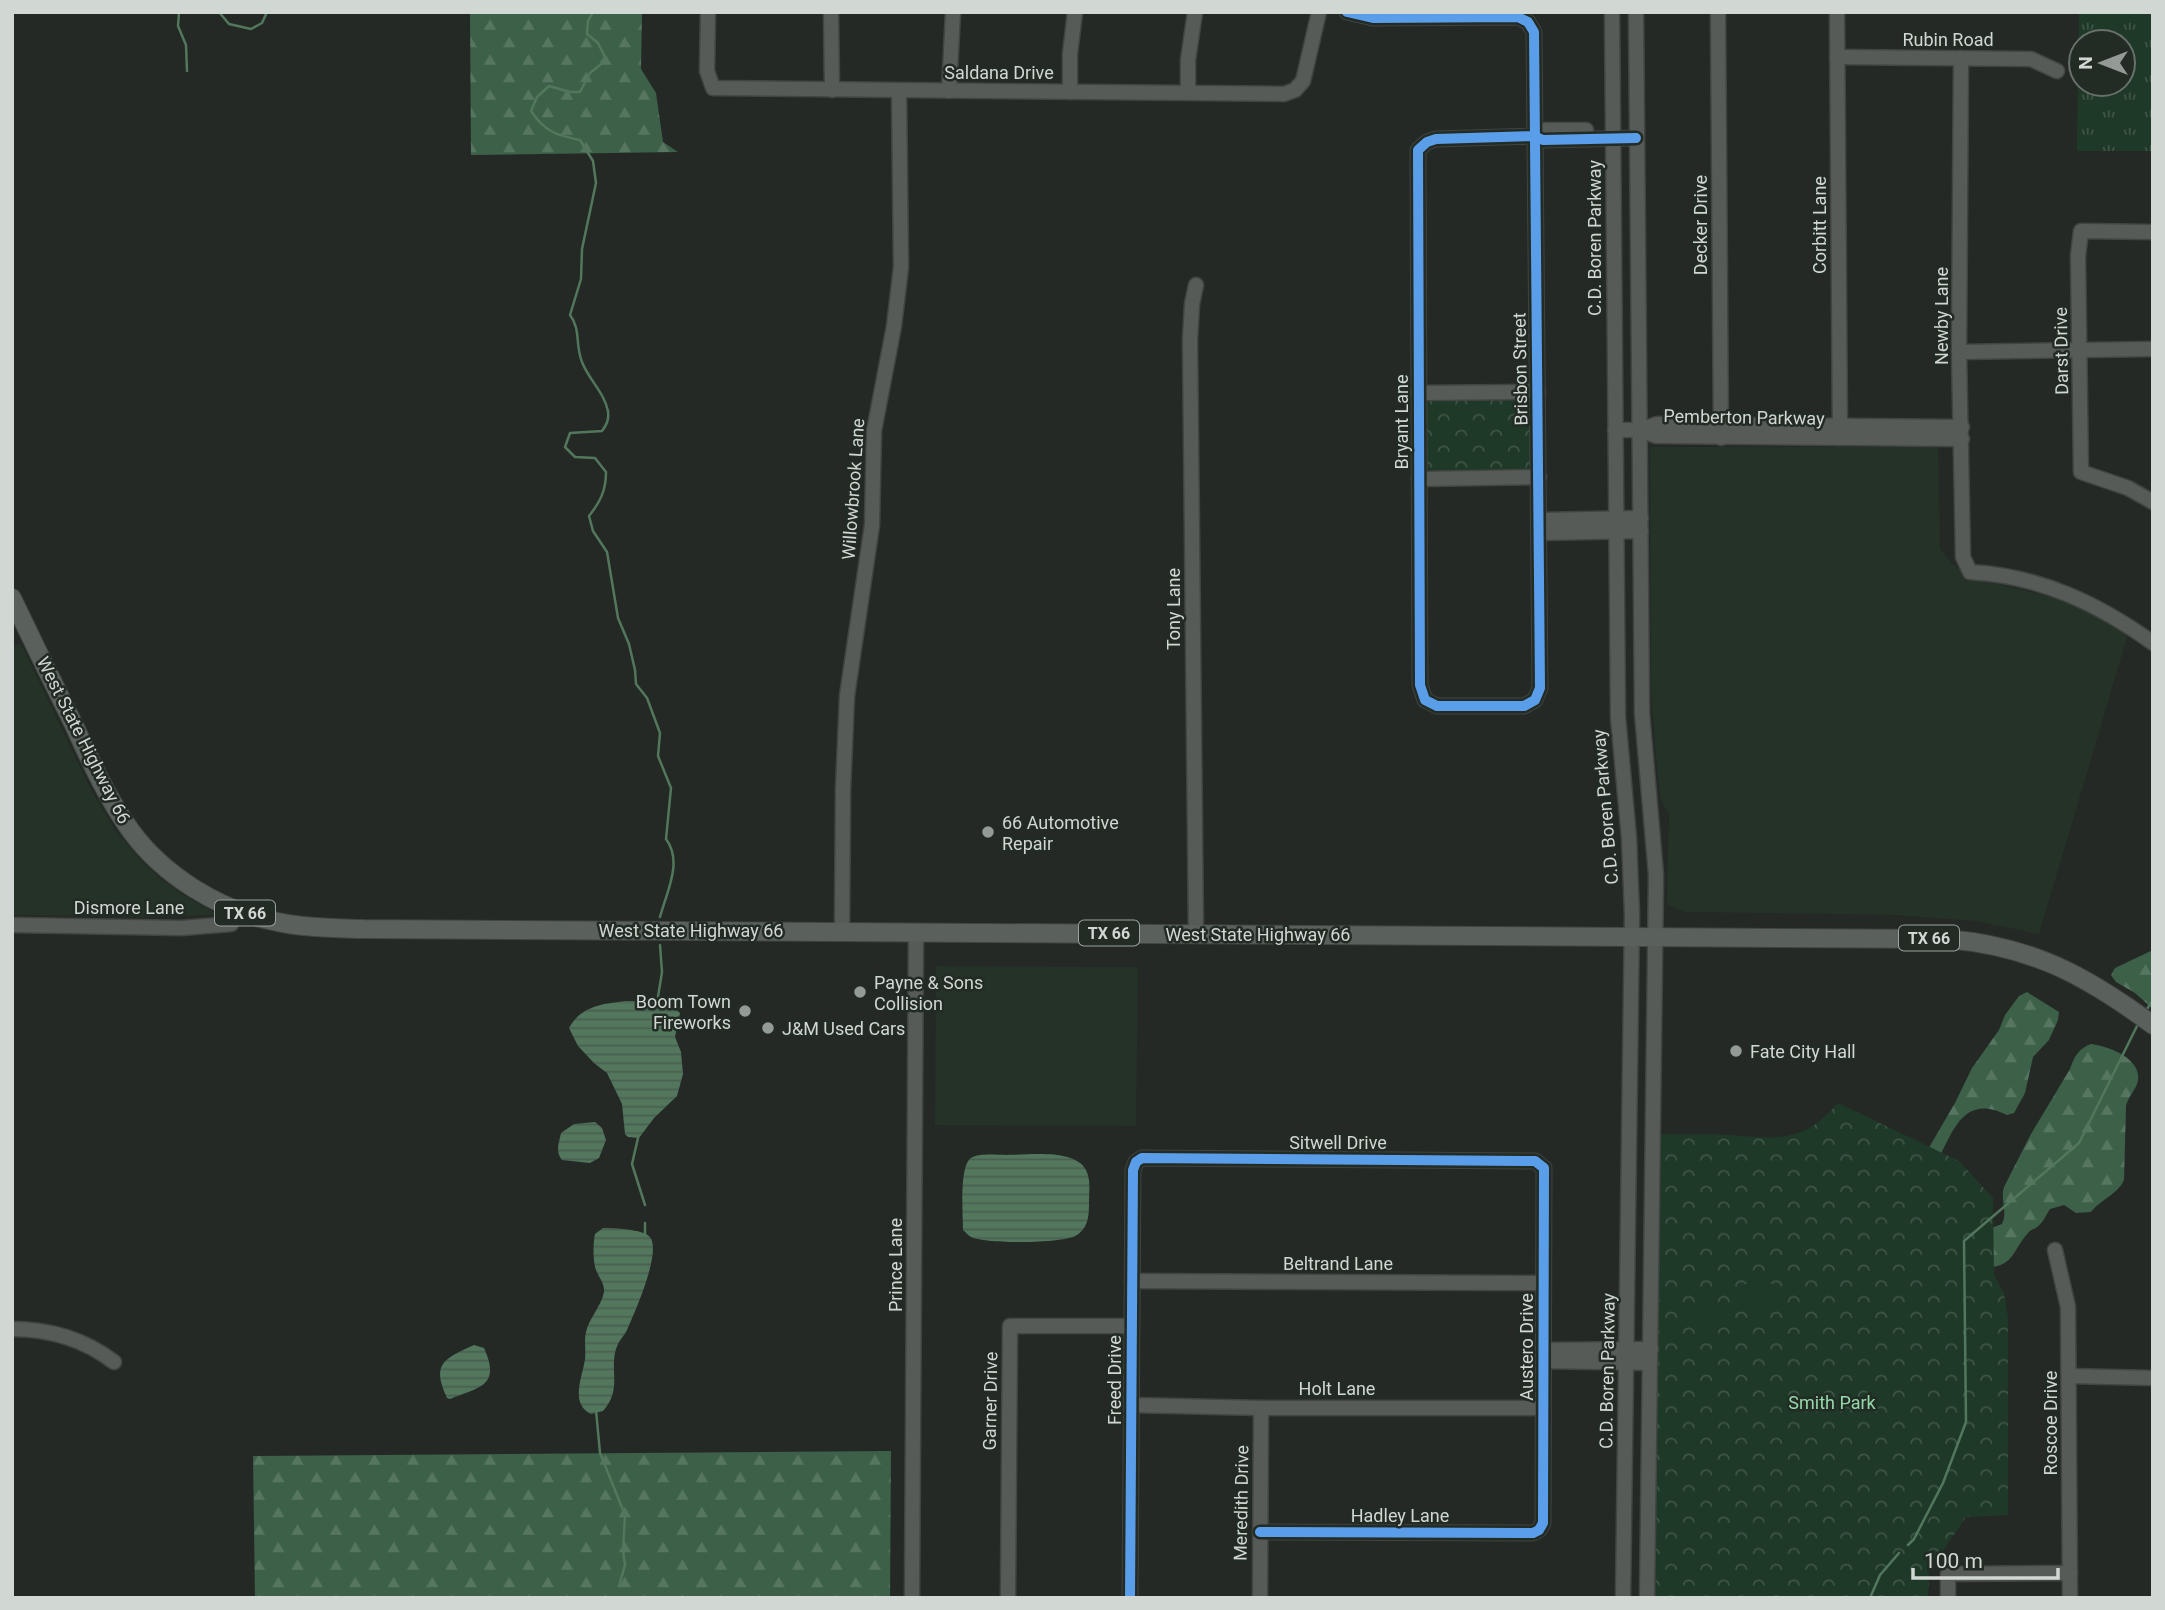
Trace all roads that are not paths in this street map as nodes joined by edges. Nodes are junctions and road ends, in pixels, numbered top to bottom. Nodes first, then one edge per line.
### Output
1 (708, 12) edge
2 (831, 12) edge
3 (953, 12) edge
4 (1075, 12) edge
5 (1195, 12) edge
6 (1319, 12) edge
7 (1347, 12) edge
8 (1612, 12) edge
9 (1636, 12) edge
10 (1718, 12) edge
11 (1837, 12) edge
12 (1837, 57) junction
13 (1961, 58) junction
14 (2057, 71) dead end
15 (832, 90) junction
16 (899, 91) junction
17 (949, 91) junction
18 (1070, 92) junction
19 (1188, 92) junction
20 (1613, 134) junction
21 (1636, 134) junction
22 (1534, 136) junction
23 (2153, 232) edge
24 (1196, 285) dead end
25 (2081, 349) junction
26 (2153, 349) edge
27 (1959, 352) junction
28 (1538, 392) junction
29 (1418, 393) junction
30 (1615, 430) junction
31 (1640, 430) junction
32 (1721, 431) junction
33 (1840, 432) junction
34 (1962, 433) junction
35 (1539, 477) junction
36 (1419, 479) junction
37 (2153, 502) edge
38 (1616, 524) junction
39 (1641, 525) junction
40 (1540, 526) junction
41 (12, 598) edge
42 (2153, 643) edge
43 (1535, 700) joint
44 (237, 910) junction
45 (12, 925) edge
46 (842, 932) junction
47 (915, 932) junction
48 (1196, 933) junction
49 (1631, 936) junction
50 (1656, 936) junction
51 (2153, 1025) edge
52 (1630, 1091) junction
53 (1654, 1091) junction
54 (1136, 1162) joint
55 (1540, 1164) joint
56 (2055, 1250) dead end
57 (1132, 1282) junction
58 (1544, 1283) junction
59 (1131, 1326) junction
60 (12, 1329) edge
61 (1543, 1355) junction
62 (1626, 1356) junction
63 (1651, 1356) junction
64 (114, 1362) dead end
65 (2069, 1376) junction
66 (2153, 1378) edge
67 (1131, 1405) junction
68 (1261, 1408) junction
69 (1543, 1408) junction
70 (1539, 1530) joint
71 (1260, 1532) junction
72 (2070, 1573) junction
73 (912, 1598) edge
74 (1008, 1598) edge
75 (1130, 1598) edge
76 (1260, 1598) edge
77 (1623, 1598) edge
78 (1647, 1598) edge
79 (1948, 1598) edge
80 (2070, 1598) edge

1 - 15 street, Saldana Drive
2 - 15 street
3 - 17 street
4 - 18 street
5 - 19 street
6 - 19 street, Saldana Drive
7 - 22 street, Brisbon Street
8 - 20 street, C.D. Boren Parkway
9 - 21 street
10 - 32 street, Decker Drive
11 - 12 street, Corbitt Lane
12 - 13 street, Rubin Road
12 - 33 street, Corbitt Lane
13 - 14 street, Rubin Road
13 - 27 street, Newby Lane
15 - 16 street, Saldana Drive
16 - 17 street, Saldana Drive
16 - 46 street, Willowbrook Lane
17 - 18 street, Saldana Drive
18 - 19 street, Saldana Drive
20 - 21 street
20 - 22 street
20 - 30 street, C.D. Boren Parkway
21 - 31 street
22 - 28 street, Brisbon Street
22 - 29 street, Bryant Lane
23 - 25 street, Darst Drive
24 - 48 street, Tony Lane
25 - 26 street
25 - 27 street
25 - 37 street, Darst Drive
27 - 34 street, Newby Lane
28 - 29 street
28 - 35 street, Brisbon Street
29 - 36 street, Bryant Lane
30 - 31 street, Pemberton Parkway
30 - 38 street, C.D. Boren Parkway
31 - 32 street, Pemberton Parkway
31 - 39 street
32 - 33 street, Pemberton Parkway
33 - 34 street, Pemberton Parkway
34 - 42 street, Newby Lane
35 - 36 street
35 - 40 street, Brisbon Street
36 - 43 street, Bryant Lane
38 - 39 street
38 - 40 street
38 - 49 street, C.D. Boren Parkway
39 - 50 street
40 - 43 street, Brisbon Street
41 - 44 main road, West State Highway 66 / TX 66
44 - 45 street, Dismore Lane
44 - 46 main road, West State Highway 66 / TX 66
46 - 47 main road, West State Highway 66 / TX 66
47 - 48 main road, West State Highway 66 / TX 66
47 - 73 street, Prince Lane
48 - 49 main road, West State Highway 66 / TX 66
49 - 50 main road, TX 66
49 - 52 street, C.D. Boren Parkway
50 - 51 main road, TX 66
50 - 53 street
52 - 53 street
52 - 62 street, C.D. Boren Parkway
53 - 63 street
54 - 55 street, Sitwell Drive
54 - 57 street, Freed Drive
55 - 58 street, Austero Drive
56 - 65 street, Roscoe Drive
57 - 58 street, Beltrand Lane
57 - 59 street, Freed Drive
58 - 61 street, Austero Drive
59 - 67 street, Freed Drive
59 - 74 street, Garner Drive
60 - 64 street
61 - 62 street
61 - 69 street, Austero Drive
62 - 63 street
62 - 77 street, C.D. Boren Parkway
63 - 78 street
65 - 66 street
65 - 72 street, Roscoe Drive
67 - 68 street, Holt Lane
67 - 75 street, Freed Drive
68 - 69 street, Holt Lane
68 - 71 street, Meredith Drive
69 - 70 street, Austero Drive
70 - 71 street, Hadley Lane
71 - 76 street, Meredith Drive
72 - 79 street
72 - 80 street, Roscoe Drive

